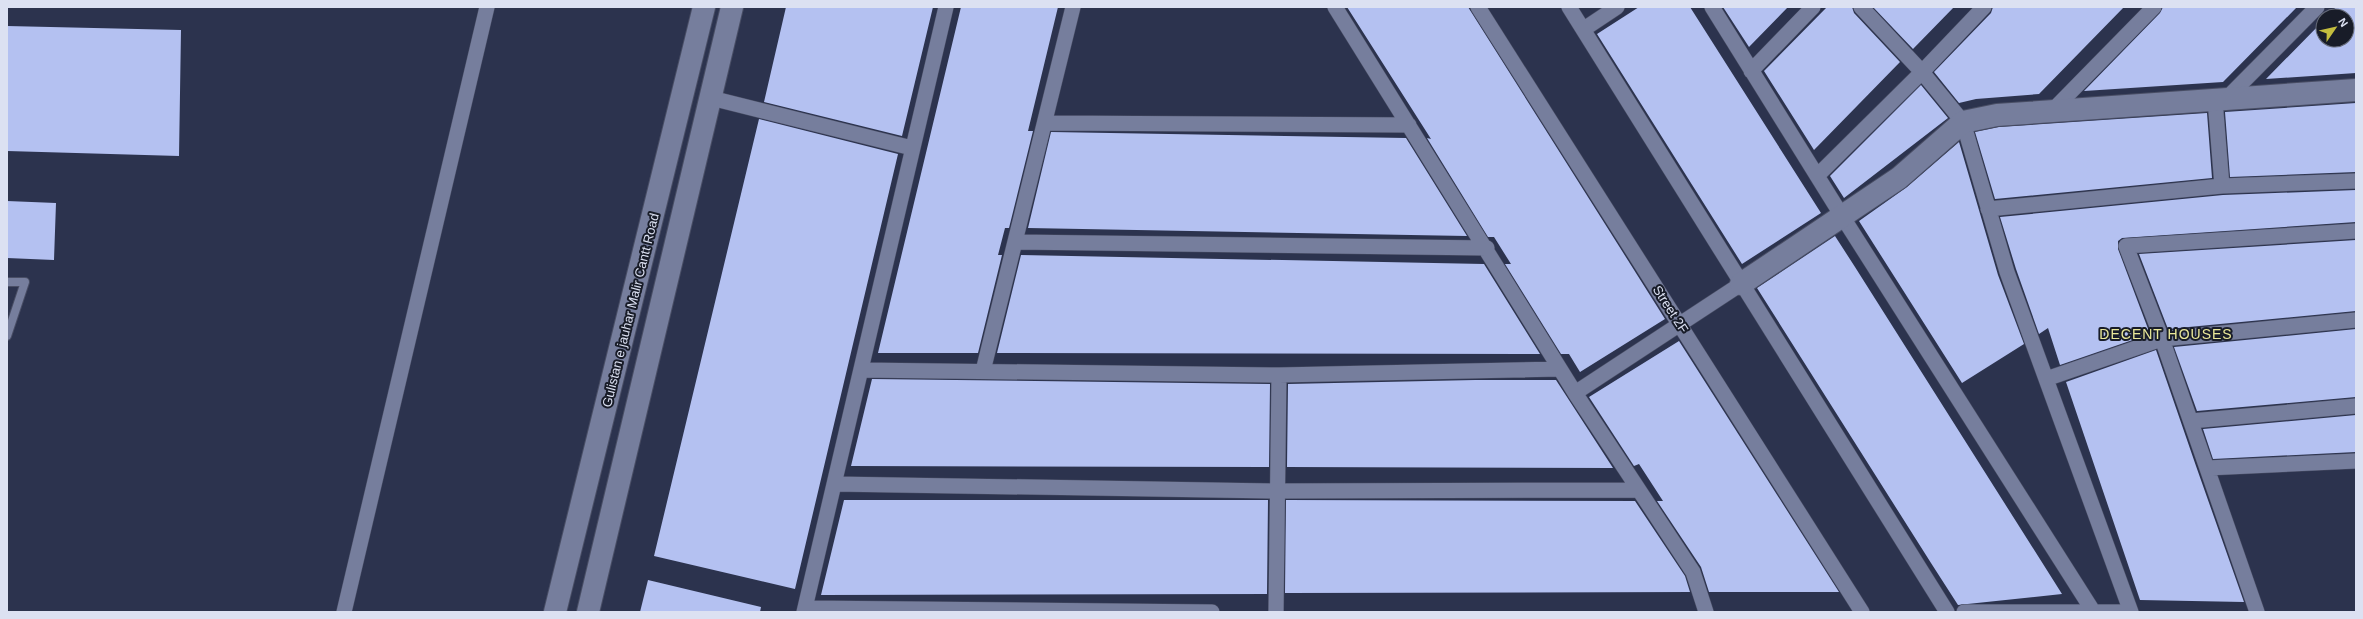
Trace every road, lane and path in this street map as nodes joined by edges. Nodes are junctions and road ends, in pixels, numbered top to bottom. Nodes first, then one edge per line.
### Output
1 (487, 7) edge
2 (704, 7) edge
3 (732, 7) edge
4 (946, 7) edge
5 (1073, 7) edge
6 (1335, 7) edge
7 (1478, 7) edge
8 (1569, 7) edge
9 (1617, 7) edge
10 (1712, 7) edge
11 (1813, 7) edge
12 (1861, 7) edge
13 (1984, 7) edge
14 (2154, 7) edge
15 (2317, 7) edge
16 (1584, 29) junction
17 (1751, 70) junction
18 (1922, 72) junction
19 (2356, 90) edge
20 (711, 98) junction
21 (2221, 99) junction
22 (2052, 111) junction
23 (1963, 122) junction
24 (1045, 123) junction
25 (1409, 125) junction
26 (912, 148) junction
27 (1817, 176) junction
28 (2356, 181) edge
29 (2222, 186) junction
30 (1988, 209) junction
31 (1842, 216) junction
32 (2356, 231) edge
33 (1015, 242) junction
34 (1487, 248) junction
35 (7, 282) edge
36 (1741, 284) junction
37 (2356, 320) edge
38 (1681, 324) junction
39 (7, 336) edge
40 (2162, 339) junction
41 (1560, 369) junction
42 (861, 370) junction
43 (983, 371) junction
44 (1279, 375) junction
45 (2046, 379) junction
46 (1575, 393) junction
47 (2356, 406) edge
48 (2191, 421) junction
49 (2356, 461) edge
50 (2207, 468) junction
51 (834, 484) junction
52 (1639, 490) junction
53 (1278, 491) junction
54 (805, 610) edge
55 (2093, 610) junction
56 (344, 612) edge
57 (555, 612) edge
58 (588, 612) edge
59 (1212, 612) edge
60 (1276, 612) edge
61 (1706, 612) edge
62 (1862, 612) edge
63 (1947, 612) edge
64 (1964, 612) edge
65 (2129, 612) edge
66 (2258, 612) edge

1 - 56 street
2 - 57 main road, Gulistan e jauhar Malir Cantt Road
3 - 20 main road
4 - 26 street
5 - 24 street
6 - 25 street
7 - 38 street, Street 2F
8 - 16 street
9 - 16 street
10 - 17 street
11 - 17 street
12 - 18 street
13 - 18 street
14 - 22 street
15 - 21 street
16 - 36 street
17 - 27 street
18 - 23 street
18 - 27 street
19 - 21 main road
20 - 26 street
20 - 58 main road
21 - 22 main road
21 - 29 street
22 - 23 main road
23 - 30 street
23 - 31 main road
24 - 25 street
24 - 33 street
25 - 34 street
26 - 42 street
27 - 31 street
28 - 29 street
29 - 30 street
30 - 45 street
31 - 36 main road
31 - 55 street
32 - 40 street
33 - 34 street
33 - 43 street
34 - 41 street
35 - 39 lane
36 - 38 street
36 - 63 street
37 - 40 street
38 - 46 street
38 - 62 street, Street 2F
40 - 45 street
40 - 48 street
41 - 44 street
41 - 46 street
42 - 43 street
42 - 51 street
43 - 44 street
44 - 53 street
45 - 65 street
46 - 52 street
47 - 48 street
48 - 50 street
49 - 50 street
50 - 66 street
51 - 53 street
51 - 54 street
52 - 53 street
52 - 61 street
53 - 60 street
54 - 59 street
55 - 64 street
55 - 65 street

